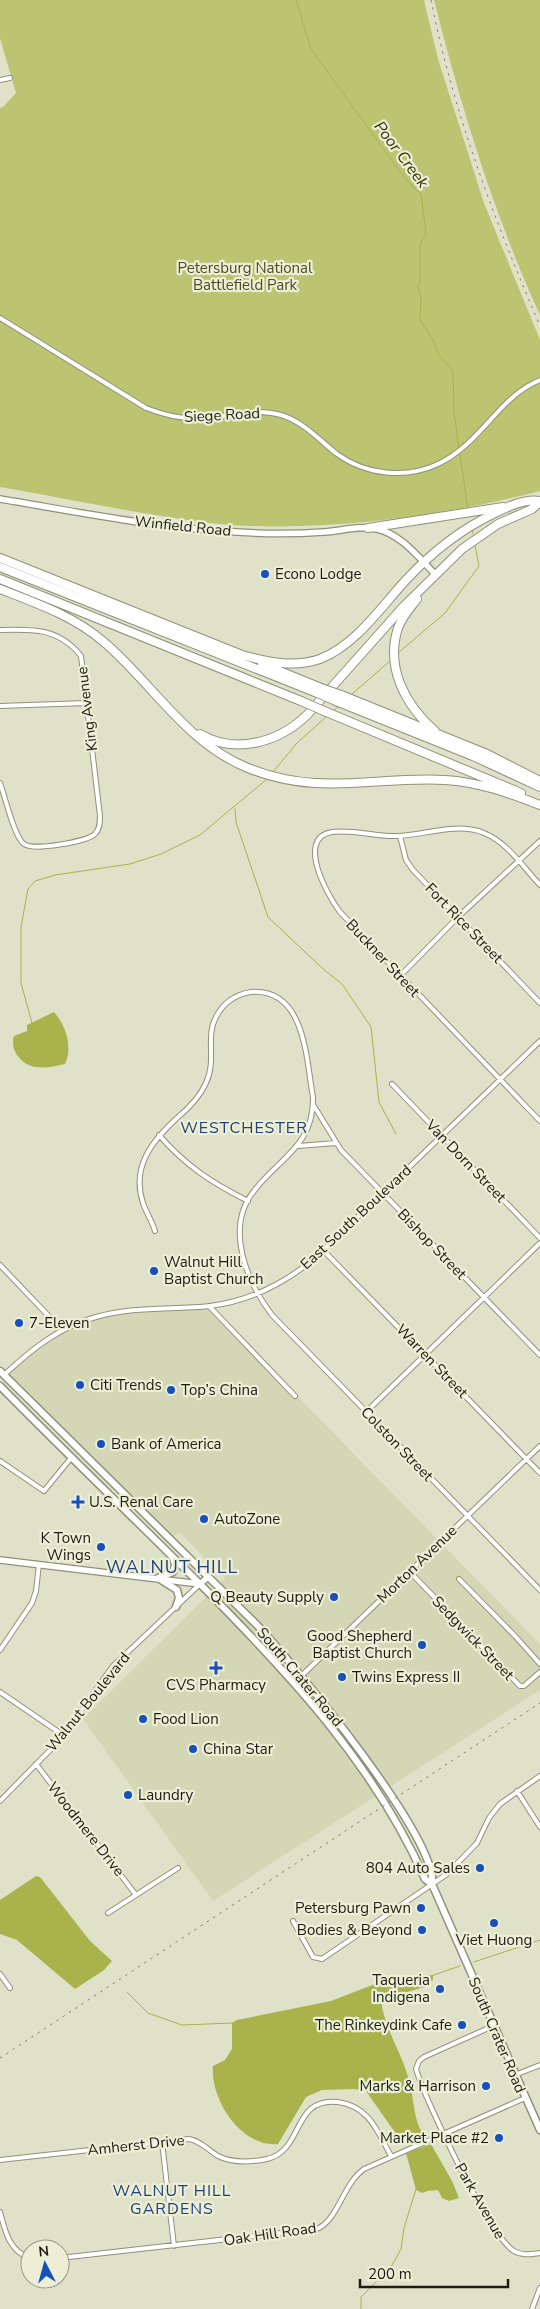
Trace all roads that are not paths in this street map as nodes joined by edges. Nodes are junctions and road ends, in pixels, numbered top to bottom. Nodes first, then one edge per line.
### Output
1 (10, 78) dead end
2 (0, 80) edge
3 (0, 318) edge
4 (540, 380) edge
5 (0, 499) edge
6 (540, 502) edge
7 (510, 506) junction
8 (368, 528) junction
9 (0, 553) edge
10 (0, 558) edge
11 (423, 562) junction
12 (20, 566) junction
13 (0, 567) edge
14 (436, 574) junction
15 (0, 579) edge
16 (428, 582) junction
17 (0, 589) edge
18 (0, 630) edge
19 (242, 654) junction
20 (318, 690) junction
21 (339, 698) junction
22 (87, 703) junction
23 (0, 706) edge
24 (188, 727) junction
25 (441, 735) junction
26 (540, 781) edge
27 (0, 783) edge
28 (540, 787) edge
29 (540, 804) edge
30 (400, 836) junction
31 (540, 841) edge
32 (517, 861) junction
33 (540, 885) edge
34 (458, 917) junction
35 (400, 976) junction
36 (540, 1003) edge
37 (540, 1041) edge
38 (500, 1079) junction
39 (392, 1084) dead end
40 (313, 1104) junction
41 (540, 1121) edge
42 (160, 1135) junction
43 (442, 1136) junction
44 (336, 1143) junction
45 (298, 1146) junction
46 (382, 1192) junction
47 (248, 1201) junction
48 (155, 1231) dead end
49 (540, 1238) edge
50 (540, 1243) edge
51 (323, 1250) junction
52 (0, 1265) edge
53 (258, 1294) junction
54 (484, 1298) junction
55 (209, 1306) junction
56 (62, 1330) junction
57 (425, 1354) junction
58 (540, 1355) edge
59 (1, 1375) edge
60 (0, 1386) edge
61 (295, 1396) dead end
62 (366, 1412) junction
63 (540, 1446) edge
64 (71, 1458) junction
65 (527, 1459) junction
66 (0, 1461) edge
67 (540, 1473) edge
68 (467, 1516) junction
69 (172, 1557) junction
70 (0, 1560) edge
71 (39, 1564) junction
72 (410, 1572) junction
73 (208, 1577) junction
74 (158, 1578) junction
75 (459, 1579) dead end
76 (200, 1584) junction
77 (540, 1590) edge
78 (176, 1607) junction
79 (0, 1650) edge
80 (540, 1664) edge
81 (540, 1672) edge
82 (302, 1676) junction
83 (294, 1683) junction
84 (0, 1692) edge
85 (63, 1735) junction
86 (36, 1764) junction
87 (540, 1776) edge
88 (517, 1791) junction
89 (0, 1800) edge
90 (540, 1827) edge
91 (428, 1863) junction
92 (458, 1864) junction
93 (178, 1868) dead end
94 (432, 1884) junction
95 (136, 1895) junction
96 (108, 1913) dead end
97 (293, 1921) dead end
98 (0, 1974) edge
99 (10, 1988) dead end
100 (493, 2026) junction
101 (540, 2065) edge
102 (515, 2075) junction
103 (525, 2098) junction
104 (540, 2129) edge
105 (444, 2134) junction
106 (162, 2142) junction
107 (391, 2156) junction
108 (0, 2160) edge
109 (0, 2212) edge
110 (174, 2246) junction
111 (20, 2253) edge
112 (540, 2253) edge
113 (70, 2257) edge
114 (540, 2288) edge
115 (532, 2309) edge

1 - 2 street
3 - 4 street, Siege Road
5 - 8 main road, Winfield Road
6 - 7 highway
6 - 14 highway
7 - 8 highway
7 - 11 highway
8 - 11 main road
9 - 12 highway
10 - 12 highway
11 - 14 main road
11 - 19 highway
12 - 19 highway
13 - 20 highway
14 - 16 highway
15 - 29 highway, bridge
16 - 24 highway
16 - 25 highway
17 - 24 highway
18 - 22 street, King Avenue
19 - 20 highway
20 - 21 highway, bridge
21 - 25 highway
21 - 28 highway
22 - 23 street
22 - 27 street, King Avenue
24 - 29 highway
25 - 26 highway
30 - 32 street, Buckner Street
30 - 34 street, Fort Rice Street
30 - 35 street, Buckner Street
31 - 32 street
32 - 33 street, Buckner Street
32 - 34 street
34 - 35 street
34 - 36 street, Fort Rice Street
35 - 38 street, Buckner Street
37 - 38 street, East South Boulevard
38 - 41 street, Buckner Street
38 - 43 street, East South Boulevard
39 - 43 street, Van Dorn Street
40 - 42 street
40 - 44 street, Bishop Street
40 - 45 street, Colston Street
42 - 47 street
42 - 48 street
43 - 46 street, East South Boulevard
43 - 49 street, Van Dorn Street
44 - 45 street
44 - 46 street, Bishop Street
45 - 47 street, Colston Street
46 - 51 street, East South Boulevard
46 - 54 street, Bishop Street
47 - 53 street, Colston Street
50 - 54 street
51 - 53 street, East South Boulevard
51 - 57 street, Warren Street
52 - 56 street
53 - 55 street, East South Boulevard
53 - 62 street, Colston Street
54 - 57 street
54 - 58 street, Bishop Street
55 - 56 street, East South Boulevard
55 - 61 street
56 - 59 street, East South Boulevard
57 - 62 street
57 - 65 street, Warren Street
59 - 73 main road, South Crater Road
60 - 64 main road, South Crater Road
62 - 68 street, Colston Street
63 - 65 street, Morton Avenue
64 - 66 street
64 - 69 main road, South Crater Road
65 - 67 street, Warren Street
65 - 68 street, Morton Avenue
68 - 72 street, Morton Avenue
68 - 77 street, Colston Street
69 - 74 main road
69 - 76 main road, South Crater Road
70 - 71 main road
71 - 74 main road
71 - 79 street
72 - 81 street, Sedgwick Street
72 - 82 street, Morton Avenue
73 - 76 main road
73 - 82 main road, South Crater Road
74 - 76 main road
74 - 78 main road
75 - 80 street, Sedgwick Street
76 - 78 street, Walnut Boulevard
76 - 83 main road, South Crater Road
78 - 85 street, Walnut Boulevard
82 - 83 street, Morton Avenue
82 - 91 main road, South Crater Road
83 - 94 main road, South Crater Road
84 - 85 street
85 - 86 street, Walnut Boulevard
86 - 89 street, Walnut Boulevard
86 - 95 street, Woodmere Drive
87 - 88 street
88 - 90 street
88 - 92 street
91 - 92 street
91 - 94 main road, South Crater Road
92 - 94 street
93 - 95 street
94 - 97 street
94 - 100 main road, South Crater Road
95 - 96 street
98 - 99 street
100 - 102 main road, South Crater Road
100 - 105 street, Park Avenue
101 - 102 street
102 - 103 main road, South Crater Road
103 - 104 main road, South Crater Road
103 - 105 street, Oak Hill Road
105 - 107 street, Oak Hill Road
105 - 112 street, Park Avenue
106 - 107 street, Amherst Drive
106 - 108 street, Amherst Drive
106 - 110 street
107 - 110 street, Oak Hill Road
109 - 111 street
110 - 113 street, Oak Hill Road
114 - 115 street

